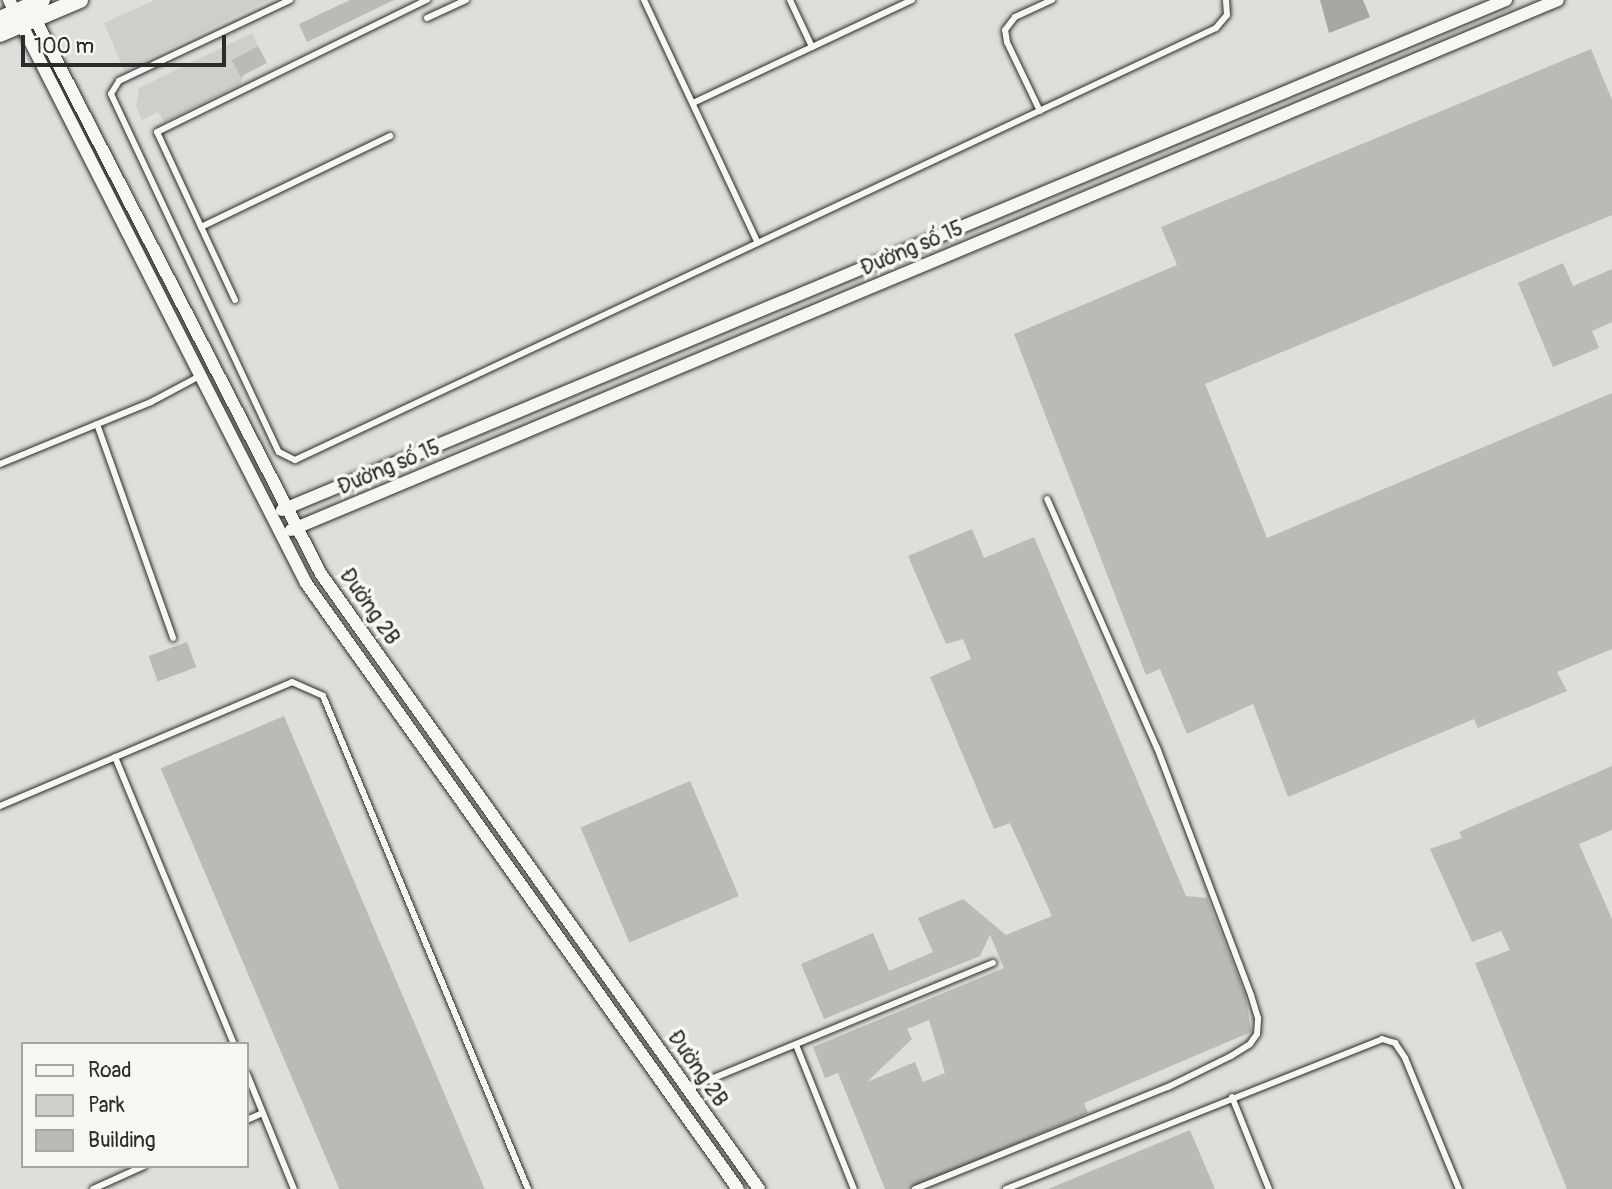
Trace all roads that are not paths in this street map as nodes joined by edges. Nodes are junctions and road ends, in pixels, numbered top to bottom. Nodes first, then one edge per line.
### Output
1 (80, 0) edge
2 (290, 0) edge
3 (427, 0) edge
4 (466, 0) edge
5 (644, 0) edge
6 (790, 0) edge
7 (912, 0) edge
8 (1052, 0) edge
9 (1226, 0) edge
10 (1506, 0) edge
11 (1558, 0) edge
12 (22, 10) edge
13 (427, 18) dead end
14 (0, 34) edge
15 (812, 47) junction
16 (692, 103) junction
17 (1041, 111) junction
18 (390, 136) dead end
19 (201, 227) junction
20 (758, 243) junction
21 (235, 300) dead end
22 (200, 376) junction
23 (97, 424) junction
24 (0, 464) edge
25 (1047, 499) dead end
26 (287, 508) junction
27 (271, 514) junction
28 (297, 527) junction
29 (281, 534) junction
30 (173, 638) dead end
31 (115, 757) junction
32 (0, 806) edge
33 (993, 964) dead end
34 (233, 1042) edge
35 (796, 1045) junction
36 (248, 1076) edge
37 (687, 1089) junction
38 (1232, 1097) junction
39 (263, 1113) junction
40 (248, 1120) edge
41 (140, 1168) edge
42 (93, 1189) edge
43 (295, 1189) edge
44 (528, 1189) edge
45 (738, 1189) edge
46 (759, 1189) edge
47 (854, 1189) edge
48 (915, 1189) edge
49 (1006, 1189) edge
50 (1269, 1189) edge
51 (1459, 1189) edge

1 - 12 street
2 - 20 lane
3 - 19 lane
4 - 13 lane
5 - 16 lane
6 - 15 lane
7 - 15 lane
8 - 17 lane
9 - 17 lane
10 - 26 street, Đường số 15
11 - 28 street, Đường số 15
12 - 14 street
12 - 22 street, Đường 2B
12 - 26 street, Đường 2B
15 - 16 lane
16 - 20 lane
17 - 20 lane
18 - 19 lane
19 - 21 lane
22 - 23 lane
22 - 27 street, Đường 2B
23 - 24 lane
23 - 30 lane
25 - 48 lane
26 - 27 street, Đường số 15
26 - 28 street, Đường 2B
27 - 29 street, Đường 2B
28 - 29 street, Đường số 15
28 - 37 street, Đường 2B
29 - 45 street, Đường 2B
31 - 32 lane
31 - 34 lane
31 - 44 lane
33 - 35 lane
35 - 37 lane
35 - 47 lane
36 - 39 lane
37 - 46 street, Đường 2B
38 - 49 lane
38 - 50 lane
38 - 51 lane
39 - 40 lane
39 - 43 lane
41 - 42 lane

